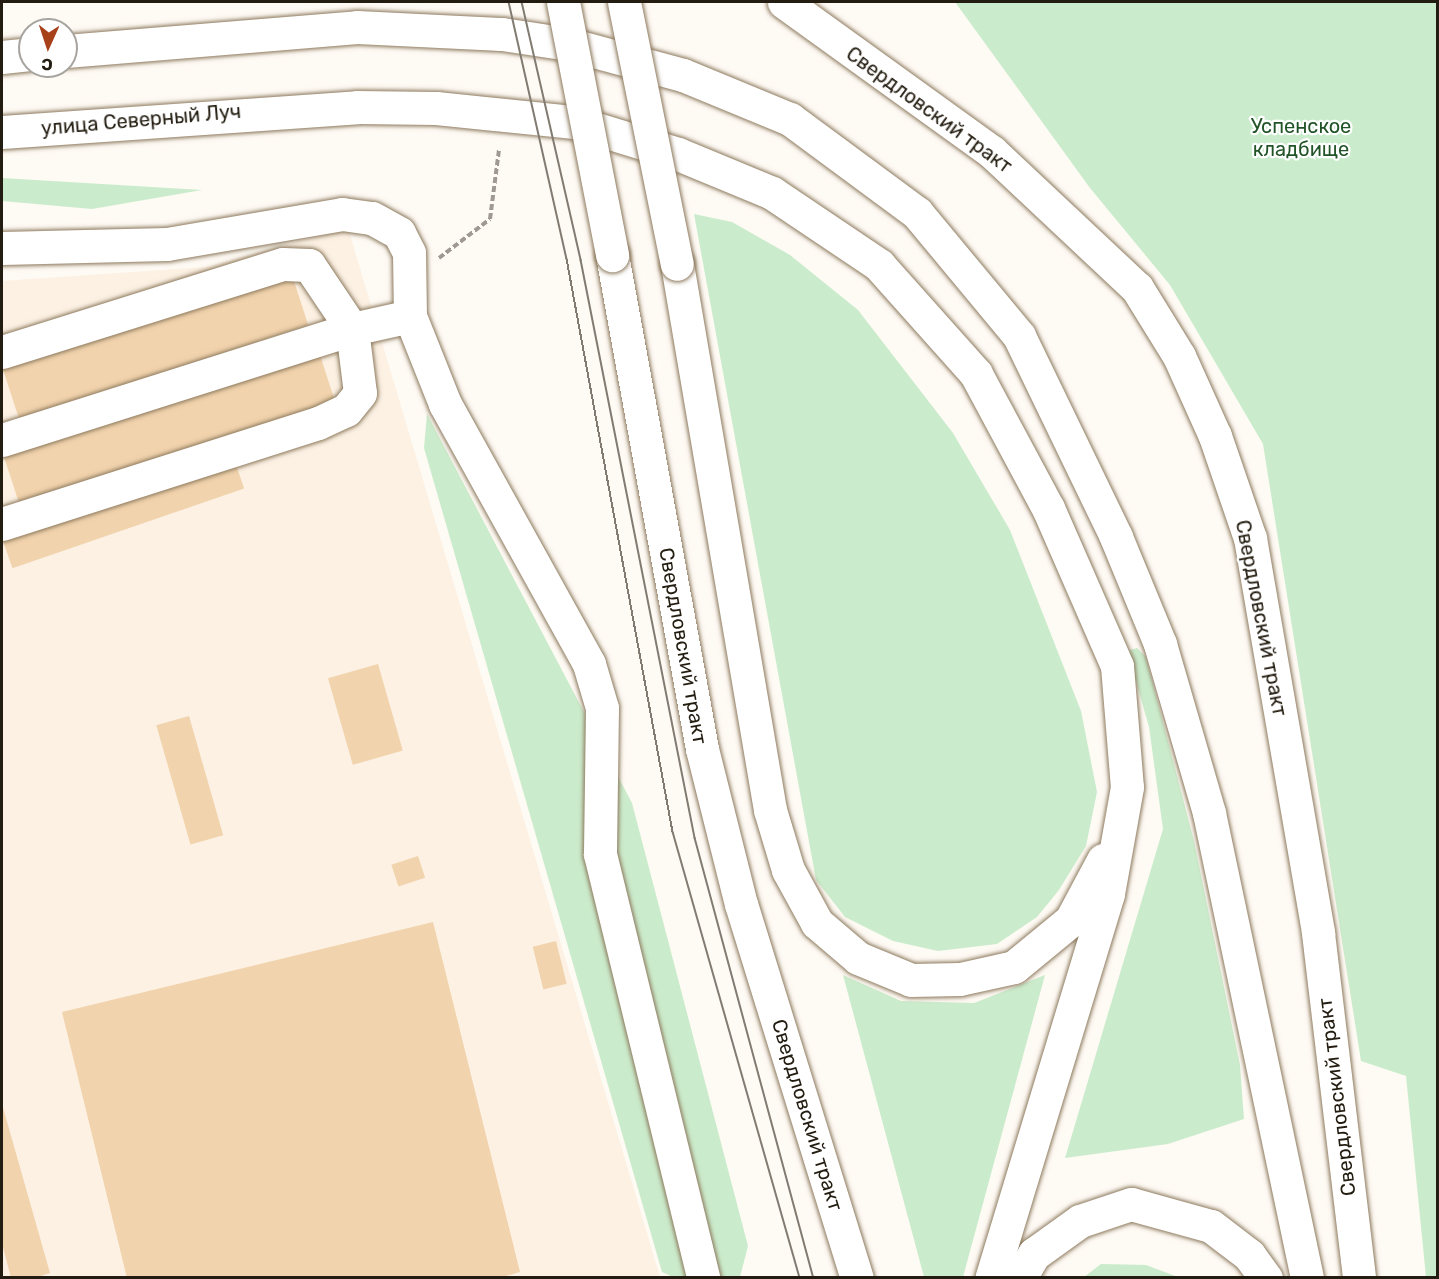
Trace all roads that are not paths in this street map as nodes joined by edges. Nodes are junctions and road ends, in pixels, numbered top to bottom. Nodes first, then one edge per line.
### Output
1 (563, 2) edge
2 (624, 2) edge
3 (784, 2) edge
4 (78, 50) edge
5 (18, 55) edge
6 (2, 57) edge
7 (2, 132) edge
8 (2, 248) edge
9 (410, 316) junction
10 (352, 329) junction
11 (2, 352) edge
12 (2, 440) edge
13 (2, 524) edge
14 (1127, 788) junction
15 (703, 1278) edge
16 (857, 1278) edge
17 (991, 1278) edge
18 (1020, 1278) edge
19 (1266, 1278) edge
20 (1307, 1278) edge
21 (1359, 1278) edge

1 - 16 main road, Свердловский тракт, bridge
2 - 14 main road, bridge
3 - 21 main road, Свердловский тракт
4 - 20 main road
5 - 6 main road
7 - 14 main road, улица Северный Луч
8 - 9 main road
9 - 10 main road
9 - 15 main road
10 - 11 main road
10 - 12 main road
10 - 13 main road
14 - 17 main road
18 - 19 main road

